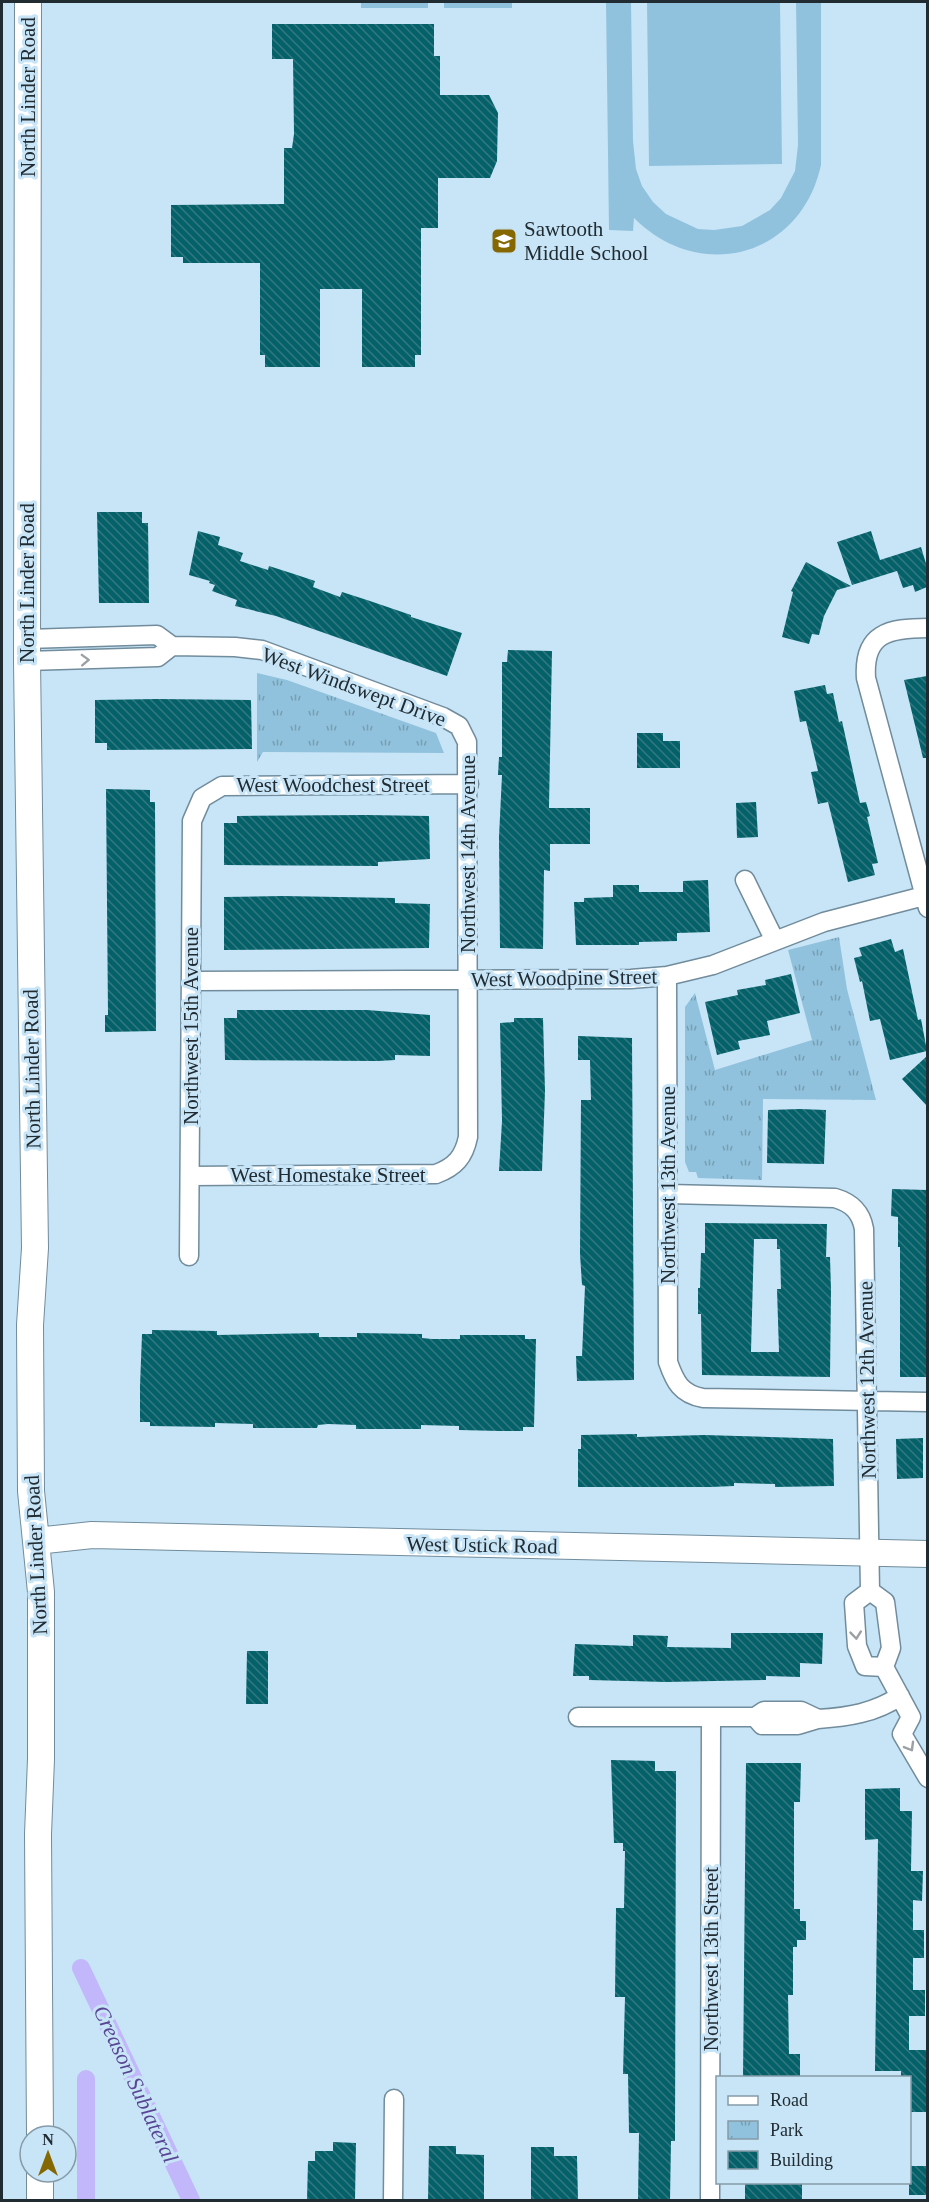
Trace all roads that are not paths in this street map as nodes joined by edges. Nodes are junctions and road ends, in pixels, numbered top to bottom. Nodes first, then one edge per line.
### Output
1 (28, 2) edge
2 (927, 628) edge
3 (27, 650) junction
4 (463, 730) joint
5 (469, 784) junction
6 (202, 798) joint
7 (745, 880) dead end
8 (926, 902) edge
9 (774, 939) junction
10 (667, 976) junction
11 (468, 980) junction
12 (191, 981) junction
13 (461, 1158) joint
14 (190, 1176) junction
15 (668, 1194) junction
16 (189, 1256) dead end
17 (867, 1401) junction
18 (927, 1402) edge
19 (36, 1541) junction
20 (869, 1553) junction
21 (927, 1554) edge
22 (870, 1591) junction
23 (884, 1667) junction
24 (900, 1696) junction
25 (578, 1717) dead end
26 (711, 1717) junction
27 (920, 1718) edge
28 (927, 1778) edge
29 (394, 2099) dead end
30 (40, 2124) edge
31 (40, 2184) edge
32 (40, 2200) edge
33 (393, 2200) edge
34 (710, 2200) edge

1 - 3 main road, North Linder Road
2 - 8 street
3 - 4 street, West Windswept Drive
3 - 19 main road, North Linder Road
4 - 5 street, Northwest 14th Avenue
5 - 6 street, West Woodchest Street
5 - 11 street, Northwest 14th Avenue
6 - 12 street, Northwest 15th Avenue
7 - 9 street
8 - 9 street, West Woodpine Street
9 - 10 street, West Woodpine Street
10 - 11 street, West Woodpine Street
10 - 15 street, Northwest 13th Avenue
11 - 12 street, West Woodpine Street
11 - 13 street, Northwest 14th Avenue
12 - 14 street, Northwest 15th Avenue
13 - 14 street, West Homestake Street
14 - 16 street, Northwest 15th Avenue
15 - 17 street, Northwest 12th Avenue
15 - 17 street, Northwest 13th Avenue
17 - 18 street
17 - 20 street, Northwest 12th Avenue
19 - 20 main road, West Ustick Road
19 - 30 main road, North Linder Road
20 - 21 main road, West Ustick Road
20 - 22 street, Northwest 12th Avenue
22 - 23 street
22 -> 23 street
23 - 24 street
24 - 26 street
24 - 27 street
25 - 26 street
26 - 34 street, Northwest 13th Street
27 -> 28 street
29 - 33 street
31 - 32 main road

